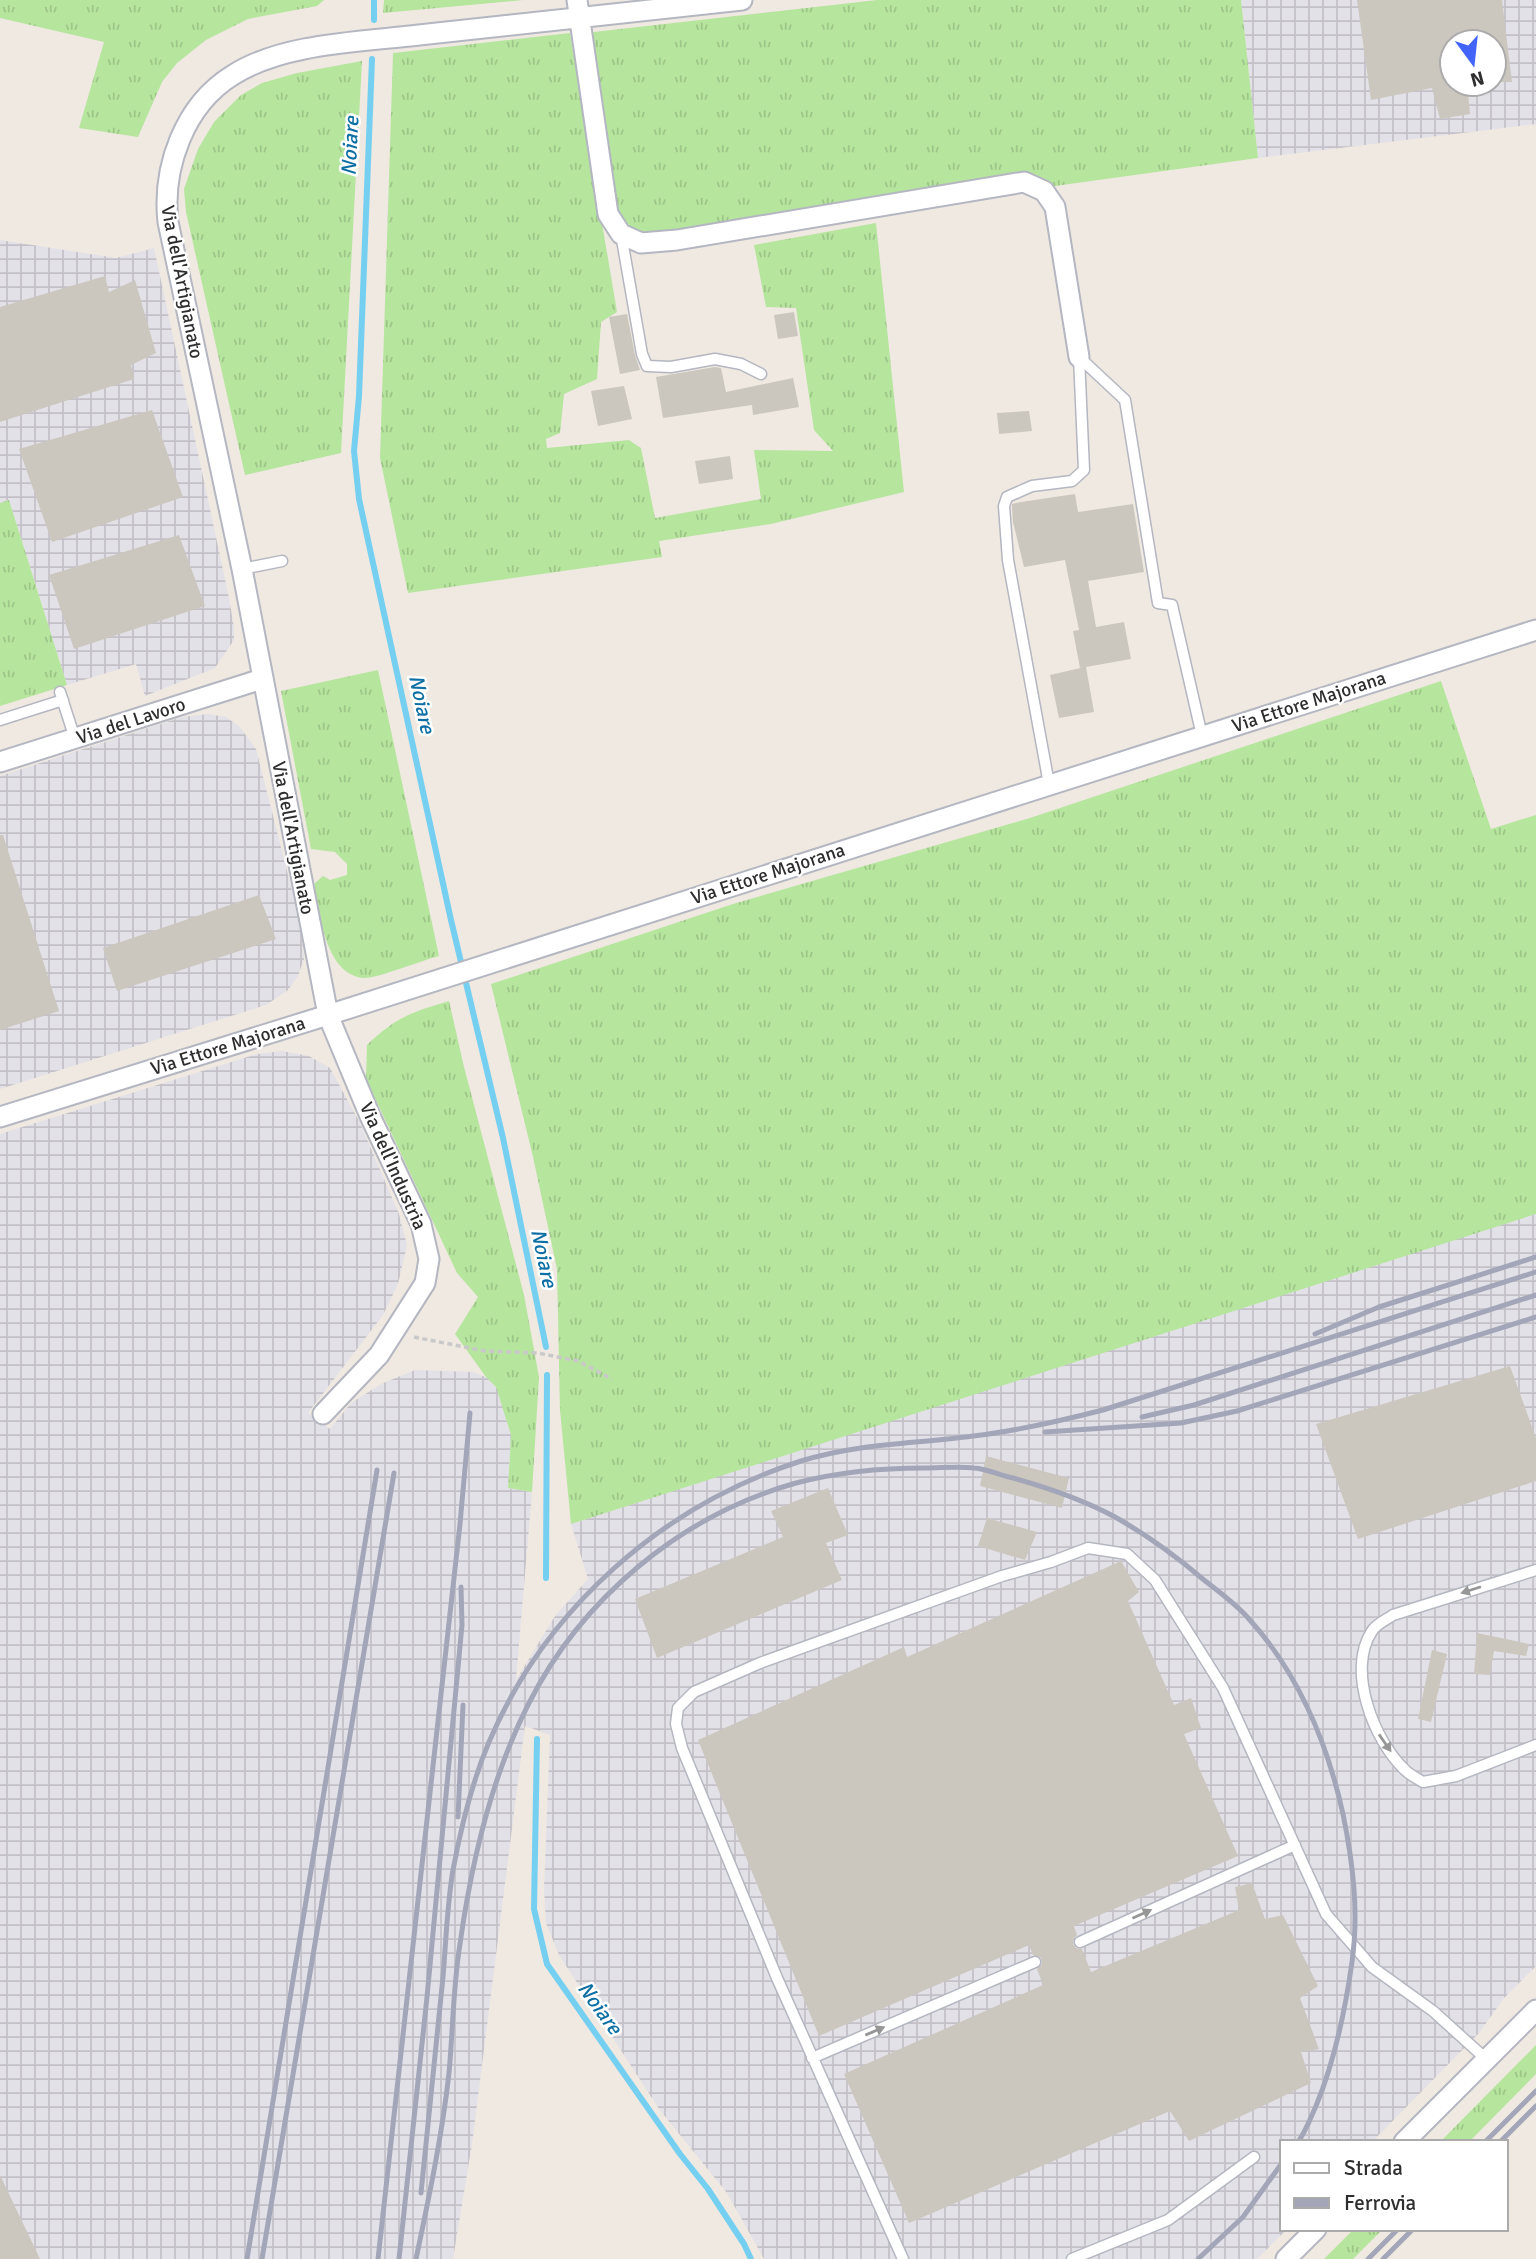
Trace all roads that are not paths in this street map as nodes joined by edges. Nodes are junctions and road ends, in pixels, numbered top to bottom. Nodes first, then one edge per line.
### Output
1 (742, 0) edge
2 (578, 8) edge
3 (621, 234) junction
4 (1079, 357) junction
5 (761, 374) dead end
6 (282, 561) dead end
7 (242, 569) junction
8 (1536, 630) edge
9 (262, 679) junction
10 (0, 720) edge
11 (1202, 736) junction
12 (75, 739) junction
13 (0, 762) edge
14 (1049, 784) junction
15 (328, 1015) junction
16 (0, 1117) edge
17 (323, 1414) dead end
18 (1536, 1570) edge
19 (1536, 1745) edge
20 (1295, 1845) junction
21 (1080, 1942) dead end
22 (1035, 1962) dead end
23 (1536, 2010) edge
24 (812, 2058) junction
25 (1486, 2059) junction
26 (1406, 2140) edge
27 (1254, 2157) dead end
28 (1314, 2231) edge
29 (902, 2259) edge
30 (1072, 2259) edge
31 (1286, 2259) edge

1 - 2 street, Via dell'Artigianato
2 - 3 street
2 - 7 street, Via dell'Artigianato
3 - 4 street
3 - 5 lane
4 - 11 lane
4 - 14 lane
6 - 7 lane
7 - 9 street, Via dell'Artigianato
8 - 11 street, Via Ettore Majorana
9 - 12 street, Via del Lavoro
9 - 15 street, Via dell'Artigianato
10 - 12 lane
11 - 14 street, Via Ettore Majorana
12 - 13 street, Via del Lavoro
14 - 15 street, Via Ettore Majorana
15 - 16 street, Via Ettore Majorana
15 - 17 street, Via dell'Industria
18 -> 19 lane
21 -> 20 lane
20 - 24 lane
20 - 25 lane
24 -> 22 lane
23 - 25 street
24 - 29 lane
25 - 26 street
27 - 30 lane
28 - 31 street

